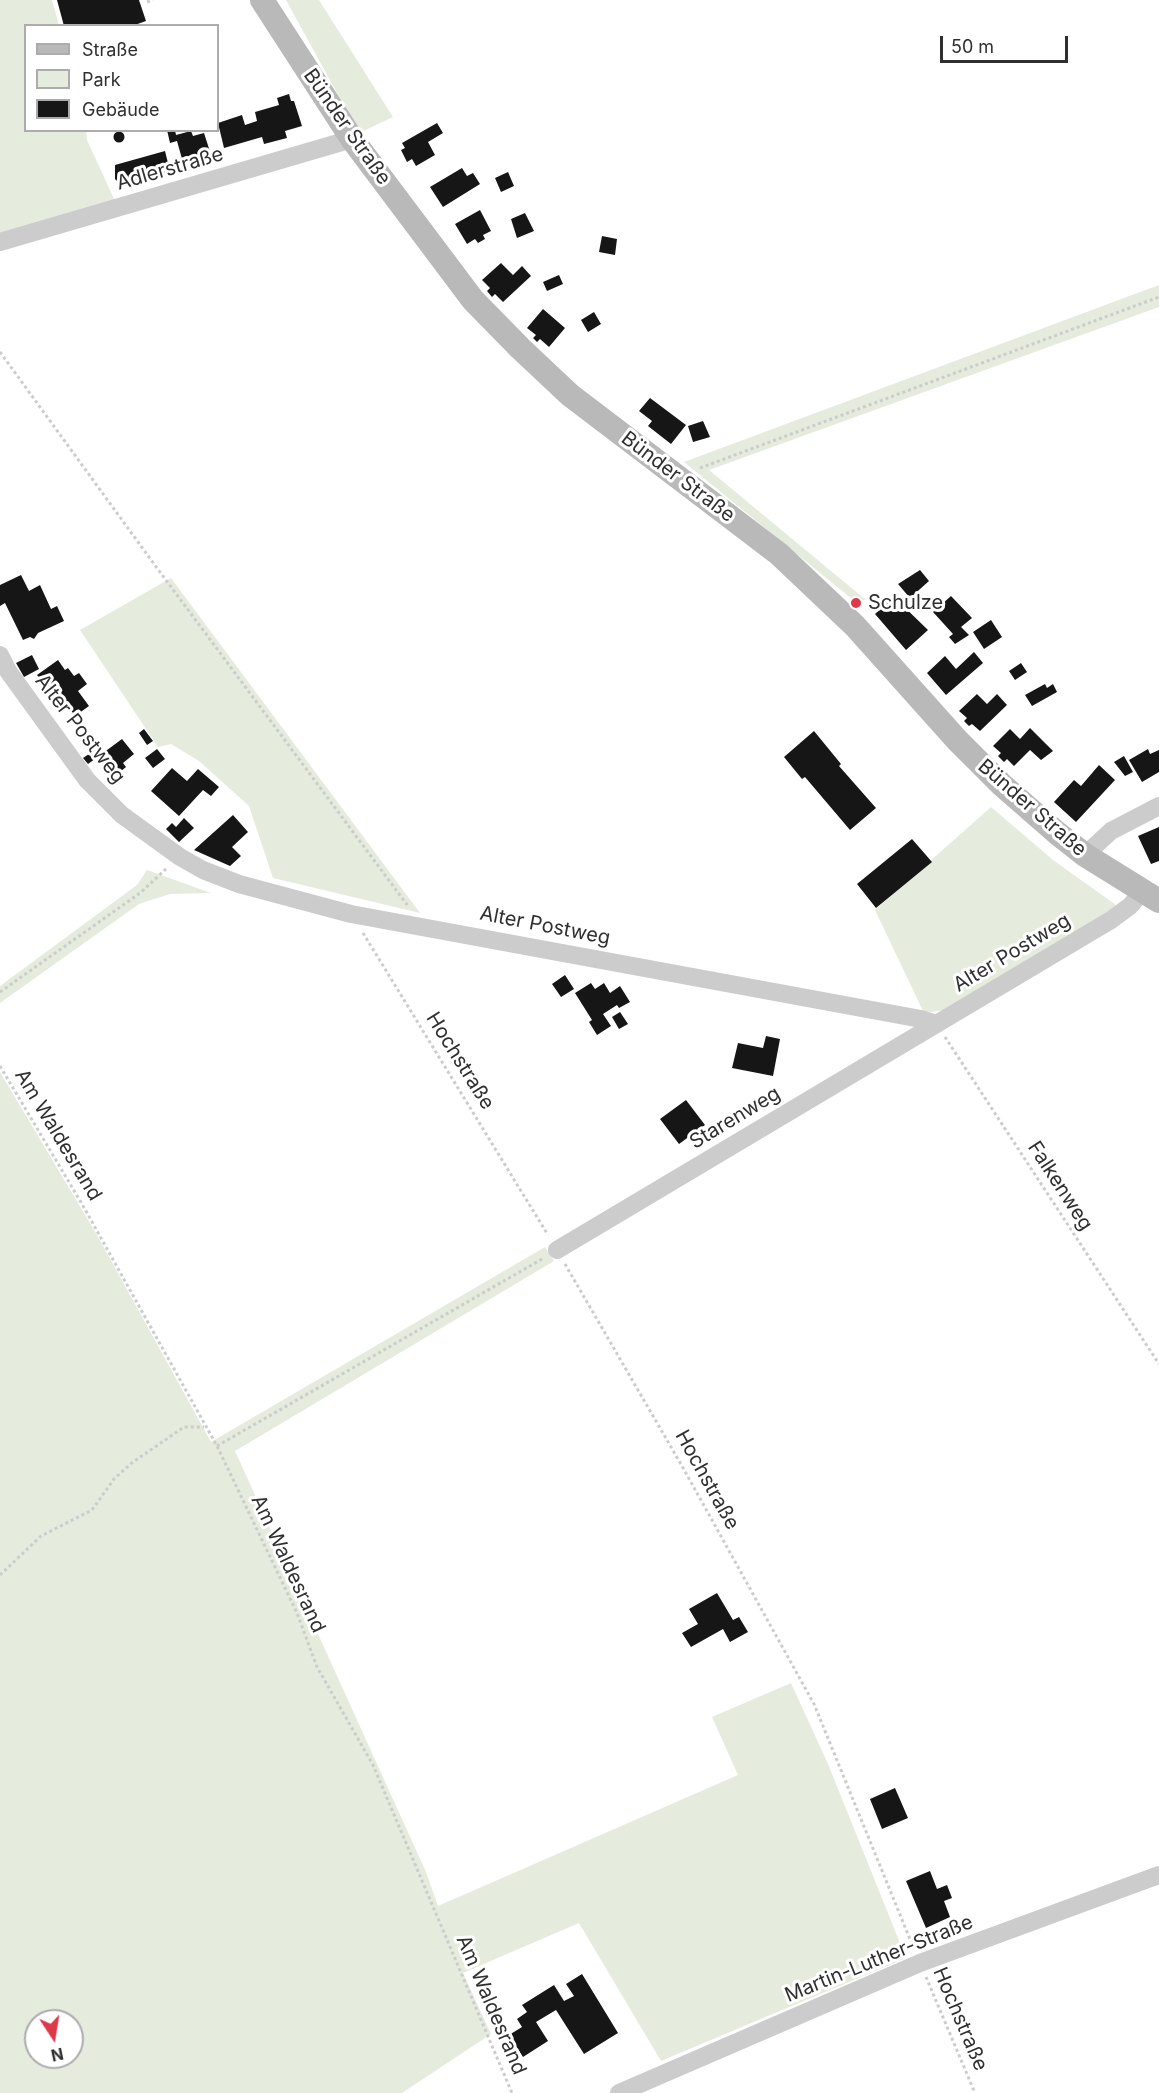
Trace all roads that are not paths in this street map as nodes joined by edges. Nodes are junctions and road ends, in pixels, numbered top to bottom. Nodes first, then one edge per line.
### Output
1 (262, 0) edge
2 (352, 139) junction
3 (0, 242) edge
4 (0, 655) edge
5 (1159, 806) edge
6 (1085, 855) junction
7 (1154, 899) edge
8 (937, 1024) junction
9 (557, 1250) road end
10 (1159, 1875) edge
11 (619, 2093) edge

1 - 2 main road, Bünder Straße
2 - 3 street, Adlerstraße
2 - 6 main road, Bünder Straße
4 - 8 street, Alter Postweg
5 - 6 street
6 - 7 main road, Bünder Straße
7 - 8 street, Alter Postweg
8 - 9 street, Starenweg
10 - 11 street, Martin-Luther-Straße

